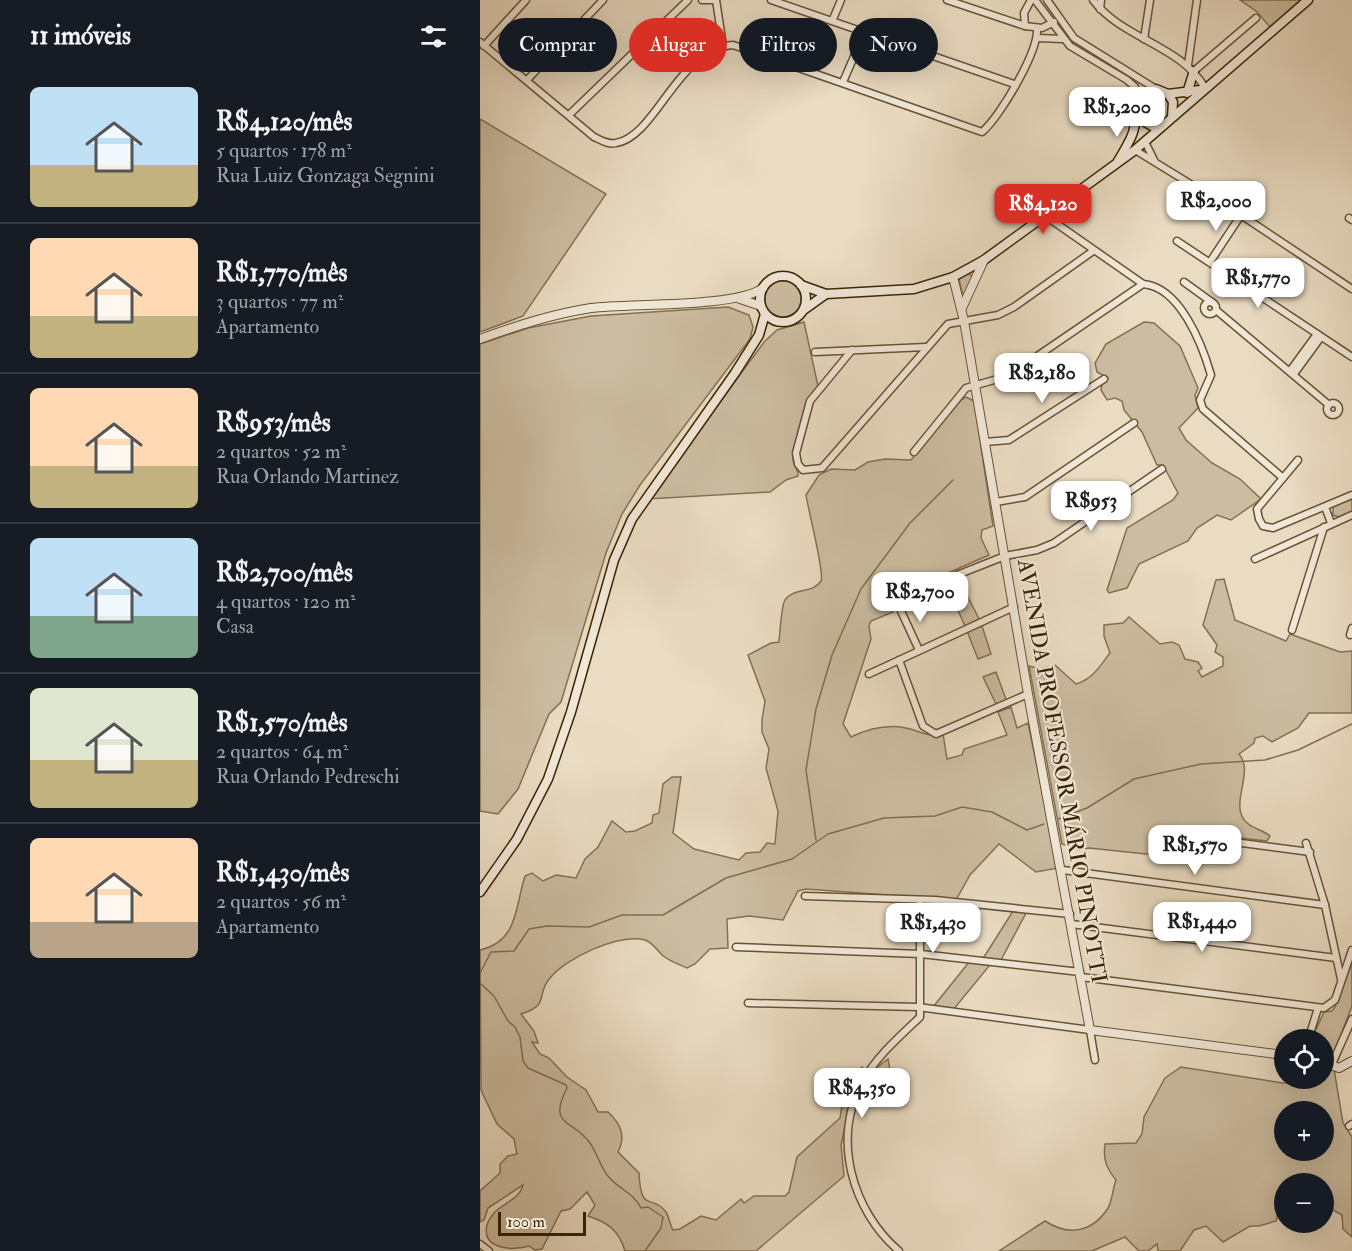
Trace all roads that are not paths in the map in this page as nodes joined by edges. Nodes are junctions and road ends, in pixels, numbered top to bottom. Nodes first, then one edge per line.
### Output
1 (526, 0) edge
2 (603, 0) edge
3 (688, 0) edge
4 (702, 0) edge
5 (714, 0) edge
6 (771, 0) edge
7 (841, 0) edge
8 (947, 0) edge
9 (1033, 0) edge
10 (1047, 0) edge
11 (1093, 0) edge
12 (1101, 0) edge
13 (1150, 0) edge
14 (1197, 0) edge
15 (1308, 0) edge
16 (1100, 9) junction
17 (1058, 17) junction
18 (718, 18) edge
19 (827, 18) edge
20 (834, 18) edge
21 (1256, 18) dead end
22 (1053, 23) junction
23 (1025, 26) junction
24 (1037, 28) junction
25 (1038, 38) junction
26 (1063, 39) junction
27 (1144, 39) junction
28 (482, 44) edge
29 (727, 46) edge
30 (938, 57) edge
31 (849, 68) edge
32 (1191, 68) junction
33 (686, 72) edge
34 (527, 80) junction
35 (843, 82) junction
36 (1014, 84) junction
37 (1204, 88) junction
38 (1156, 89) junction
39 (1187, 93) junction
40 (1168, 94) junction
41 (1136, 103) junction
42 (570, 114) junction
43 (1172, 116) junction
44 (1138, 118) junction
45 (1163, 125) junction
46 (1132, 139) junction
47 (1145, 142) junction
48 (1136, 150) junction
49 (1154, 160) junction
50 (1115, 165) junction
51 (1241, 215) junction
52 (1047, 217) junction
53 (1177, 241) dead end
54 (1093, 251) junction
55 (984, 260) junction
56 (1210, 262) junction
57 (953, 277) junction
58 (1184, 282) dead end
59 (1143, 284) junction
60 (801, 285) junction
61 (763, 288) junction
62 (1352, 289) edge
63 (1198, 292) junction
64 (826, 294) junction
65 (739, 299) junction
66 (1215, 306) junction
67 (962, 308) junction
68 (1203, 309) junction
69 (763, 310) junction
70 (804, 310) junction
71 (964, 321) junction
72 (781, 322) junction
73 (759, 335) junction
74 (1319, 335) junction
75 (480, 339) edge
76 (926, 347) junction
77 (852, 350) junction
78 (815, 352) dead end
79 (1352, 357) edge
80 (1292, 372) junction
81 (1104, 379) dead end
82 (974, 384) junction
83 (1329, 405) dead end
84 (1134, 423) dead end
85 (985, 442) junction
86 (914, 452) dead end
87 (1298, 460) dead end
88 (1162, 470) dead end
89 (1283, 477) junction
90 (1352, 495) edge
91 (996, 502) junction
92 (1325, 507) junction
93 (1352, 515) edge
94 (1331, 523) junction
95 (1324, 527) junction
96 (1005, 556) junction
97 (1255, 559) dead end
98 (1014, 607) junction
99 (1352, 628) edge
100 (1292, 630) dead end
101 (1350, 635) dead end
102 (919, 650) junction
103 (899, 660) junction
104 (869, 674) dead end
105 (1028, 694) junction
106 (1204, 838) dead end
107 (1306, 843) dead end
108 (1310, 852) junction
109 (1063, 870) junction
110 (480, 892) edge
111 (805, 896) dead end
112 (920, 900) junction
113 (1325, 905) junction
114 (1070, 914) junction
115 (1071, 924) junction
116 (736, 947) dead end
117 (1352, 950) edge
118 (921, 954) junction
119 (1336, 958) junction
120 (1081, 974) junction
121 (1341, 980) junction
122 (748, 1003) dead end
123 (918, 1007) junction
124 (1318, 1008) junction
125 (1352, 1019) edge
126 (1311, 1029) edge
127 (1090, 1030) junction
128 (1274, 1054) edge
129 (1095, 1060) dead end
130 (1334, 1060) edge
131 (1352, 1061) edge
132 (1334, 1065) edge
133 (480, 1244) edge
134 (489, 1251) edge
135 (899, 1251) edge

1 - 28 street
2 - 34 street
3 - 42 street
4 - 5 street
5 - 18 street
6 - 19 street
7 - 20 street
8 - 23 street
9 - 22 street
9 - 23 street
10 - 17 street
11 - 16 street
12 - 16 street
13 - 27 street
14 - 32 street
15 - 37 main road
16 - 27 street
17 - 22 street
17 - 38 street
21 - 32 street
22 - 24 street
22 - 26 street
23 - 24 street
24 - 25 street
25 - 26 street
25 - 36 street
26 - 41 street
27 - 32 street
28 - 34 street
29 - 35 street
30 - 36 street
31 - 35 street
32 - 37 street
32 - 39 main road
33 - 42 street
34 - 42 street
35 - 36 street
37 - 39 main road
37 - 43 main road
38 - 40 main road
38 - 41 main road
39 - 40 main road
40 - 43 main road
41 - 44 main road
43 - 45 main road
44 - 45 main road
44 - 46 main road
45 - 47 main road
46 - 48 main road
46 - 50 main road
47 - 48 main road
47 - 49 street
48 - 49 street
48 - 50 main road
49 - 51 street
50 - 52 main road
51 - 56 street
51 - 62 street
52 - 54 street
52 - 55 main road
53 - 56 street
54 - 59 street
54 - 71 street
55 - 57 main road
55 - 67 street
56 - 74 street
57 - 64 main road
57 - 67 street, AVENIDA PROFESSOR MÁRIO PINOTTI
58 - 63 street
59 - 82 street
59 - 89 street
60 - 61 main road
60 - 64 main road
60 - 70 main road
61 - 65 street
61 - 69 main road
63 - 66 street
63 - 68 street
64 - 70 main road
65 - 69 street
65 - 75 street
66 - 68 street
66 - 68 street
66 - 80 street
67 - 71 street, AVENIDA PROFESSOR MÁRIO PINOTTI
69 - 72 main road
69 - 73 main road
70 - 72 main road
71 - 76 street
71 - 82 street, AVENIDA PROFESSOR MÁRIO PINOTTI
72 - 73 main road
73 - 110 main road
74 - 79 street
74 - 80 street
76 - 77 street
76 - 77 street
77 - 78 street
80 - 83 street
81 - 85 street
82 - 85 street, AVENIDA PROFESSOR MÁRIO PINOTTI
82 - 86 street
84 - 91 street
85 - 91 street, AVENIDA PROFESSOR MÁRIO PINOTTI
87 - 89 street
88 - 96 street
89 - 92 street
90 - 92 street
91 - 96 street, AVENIDA PROFESSOR MÁRIO PINOTTI
92 - 94 street
93 - 94 street
94 - 95 street
95 - 97 street
95 - 100 street
96 - 98 street, AVENIDA PROFESSOR MÁRIO PINOTTI
96 - 102 street
98 - 102 street
98 - 105 street, AVENIDA PROFESSOR MÁRIO PINOTTI
99 - 101 street
102 - 103 street
103 - 104 street
103 - 105 street
105 - 109 street, AVENIDA PROFESSOR MÁRIO PINOTTI
106 - 108 street
107 - 108 street
108 - 113 street
109 - 113 street
109 - 114 street, AVENIDA PROFESSOR MÁRIO PINOTTI
111 - 112 street
112 - 114 street
112 - 118 street
113 - 119 street
114 - 115 street, AVENIDA PROFESSOR MÁRIO PINOTTI
115 - 119 street
115 - 120 street, AVENIDA PROFESSOR MÁRIO PINOTTI
116 - 118 street
117 - 121 street
118 - 120 street
118 - 123 street
119 - 121 street
120 - 124 street
120 - 127 street, AVENIDA PROFESSOR MÁRIO PINOTTI
121 - 124 street
122 - 123 street
123 - 127 street
123 - 135 street
124 - 126 street
125 - 130 street
127 - 128 street
127 - 129 street, AVENIDA PROFESSOR MÁRIO PINOTTI
131 - 132 street
133 - 134 street

